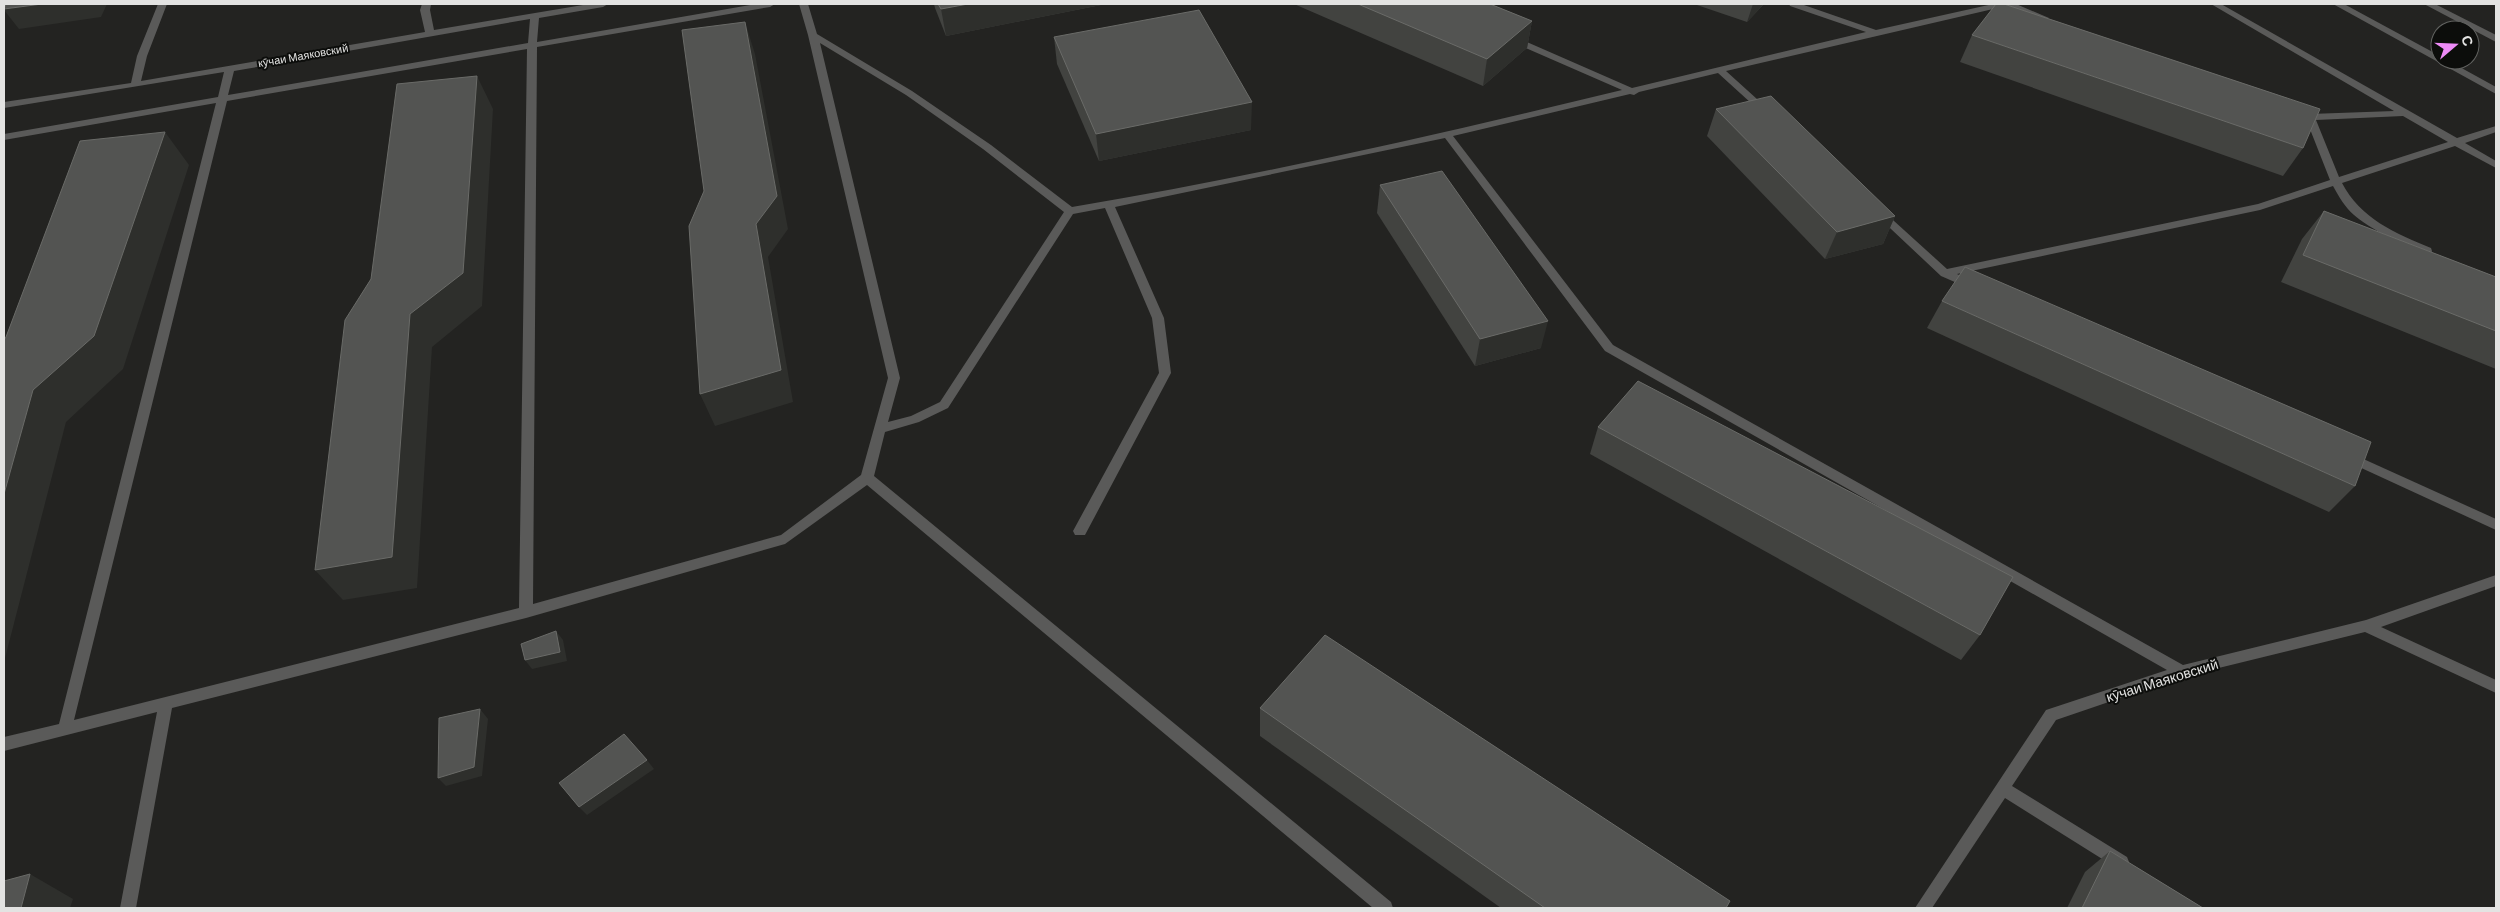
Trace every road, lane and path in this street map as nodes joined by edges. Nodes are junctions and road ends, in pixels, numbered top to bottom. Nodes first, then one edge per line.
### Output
1 (162, 4) edge
2 (426, 4) edge
3 (603, 4) edge
4 (770, 4) edge
5 (803, 4) edge
6 (1793, 4) edge
7 (2004, 4) edge
8 (2010, 4) edge
9 (2216, 4) edge
10 (2338, 4) edge
11 (2429, 4) edge
12 (535, 15) junction
13 (2054, 23) edge
14 (1874, 32) junction
15 (430, 34) junction
16 (1501, 34) edge
17 (813, 35) junction
18 (2496, 39) edge
19 (532, 45) junction
20 (2430, 55) edge
21 (230, 68) junction
22 (2458, 70) edge
23 (1721, 71) junction
24 (135, 85) junction
25 (2496, 91) edge
26 (1634, 92) junction
27 (223, 98) junction
28 (4, 105) edge
29 (2291, 112) edge
30 (2405, 113) junction
31 (1772, 116) edge
32 (2310, 117) junction
33 (2496, 129) edge
34 (1447, 134) junction
35 (4, 137) edge
36 (2458, 143) junction
37 (2496, 165) edge
38 (2336, 183) junction
39 (1109, 205) junction
40 (1873, 208) edge
41 (1070, 212) junction
42 (2435, 254) edge
43 (1945, 273) junction
44 (1981, 289) edge
45 (881, 429) junction
46 (2334, 451) edge
47 (867, 478) junction
48 (2496, 525) edge
49 (1080, 531) dead end
50 (2496, 581) edge
51 (526, 612) junction
52 (2366, 626) junction
53 (2182, 671) junction
54 (2496, 686) edge
55 (166, 704) junction
56 (64, 728) junction
57 (4, 744) edge
58 (2002, 788) junction
59 (2138, 872) edge
60 (128, 908) edge
61 (1385, 908) edge
62 (1923, 908) edge

1 - 24 street
2 - 15 street
3 - 12 street, кӯчаи Маяковский
4 - 19 street
5 - 17 street
6 - 14 street
7 - 14 street
8 - 13 street
9 - 30 street
10 - 20 street
11 - 18 street
12 - 15 street, кӯчаи Маяковский
12 - 19 street
14 - 23 street
15 - 21 street, кӯчаи Маяковский
16 - 26 street
17 - 41 street
17 - 45 street
19 - 27 street
19 - 51 street
21 - 24 street, кӯчаи Маяковский
21 - 27 street
22 - 25 street
23 - 26 street
23 - 31 street
24 - 28 street, кӯчаи Маяковский
26 - 34 street
27 - 35 street
27 - 56 street
29 - 32 street
30 - 32 street
30 - 36 street
32 - 38 street
33 - 36 street
34 - 39 street
34 - 53 street
36 - 37 street
36 - 38 street
38 - 42 street
38 - 43 street
39 - 41 street
39 - 49 street
40 - 43 street
41 - 45 street
43 - 44 street
45 - 47 street
46 - 48 street
47 - 51 street
47 - 61 street
50 - 52 street, кӯчаи Маяковский
51 - 55 street
52 - 53 street, кӯчаи Маяковский
52 - 54 street
53 - 58 street, кӯчаи Маяковский
55 - 56 street
55 - 60 street
56 - 57 street
58 - 59 street
58 - 62 street, кӯчаи Маяковский

